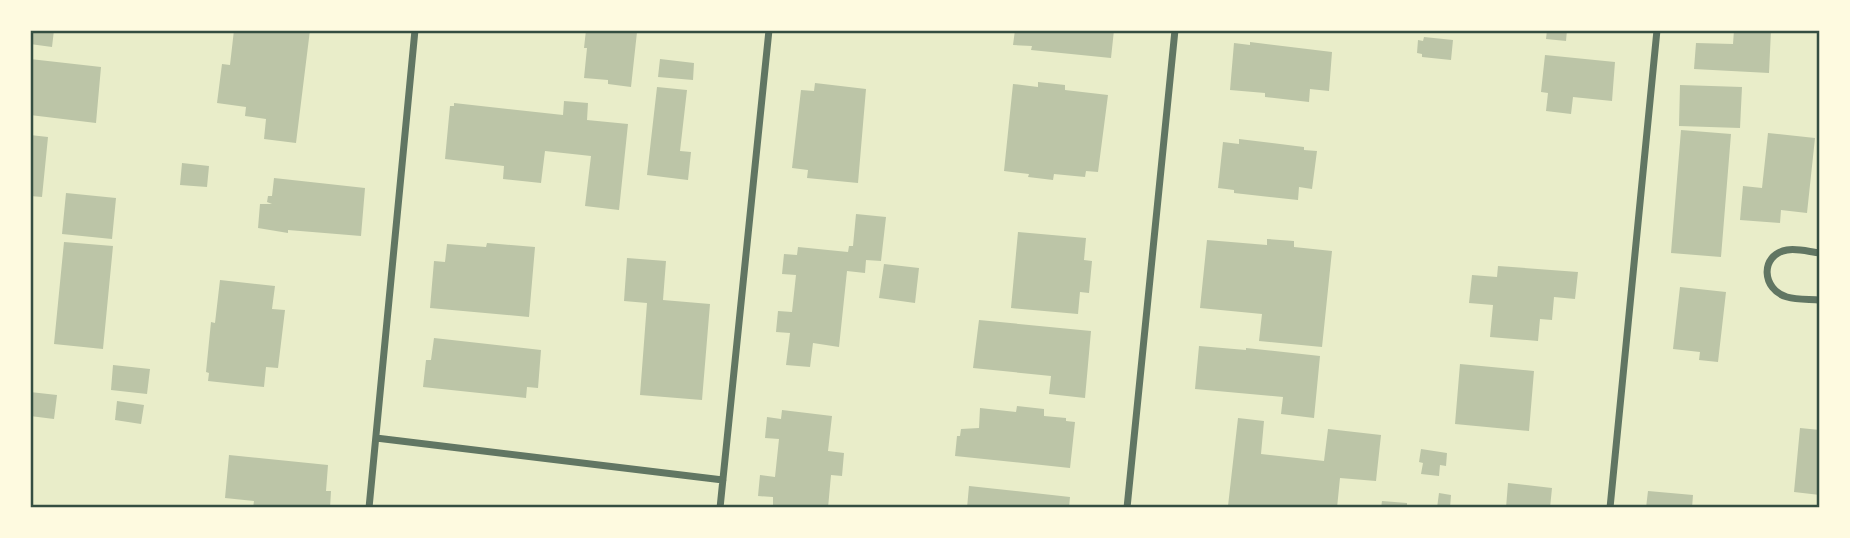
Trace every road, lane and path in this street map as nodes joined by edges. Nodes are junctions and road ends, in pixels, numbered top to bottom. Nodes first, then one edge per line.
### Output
1 (415, 30) edge
2 (769, 30) edge
3 (1175, 30) edge
4 (1657, 30) edge
5 (1820, 253) edge
6 (1820, 300) edge
7 (376, 438) junction
8 (723, 480) junction
9 (369, 508) edge
10 (720, 508) edge
11 (1127, 508) edge
12 (1610, 508) edge

1 - 7 street
2 - 8 street
3 - 11 street
4 - 12 street
5 - 6 street
7 - 8 street
7 - 9 street
8 - 10 street

